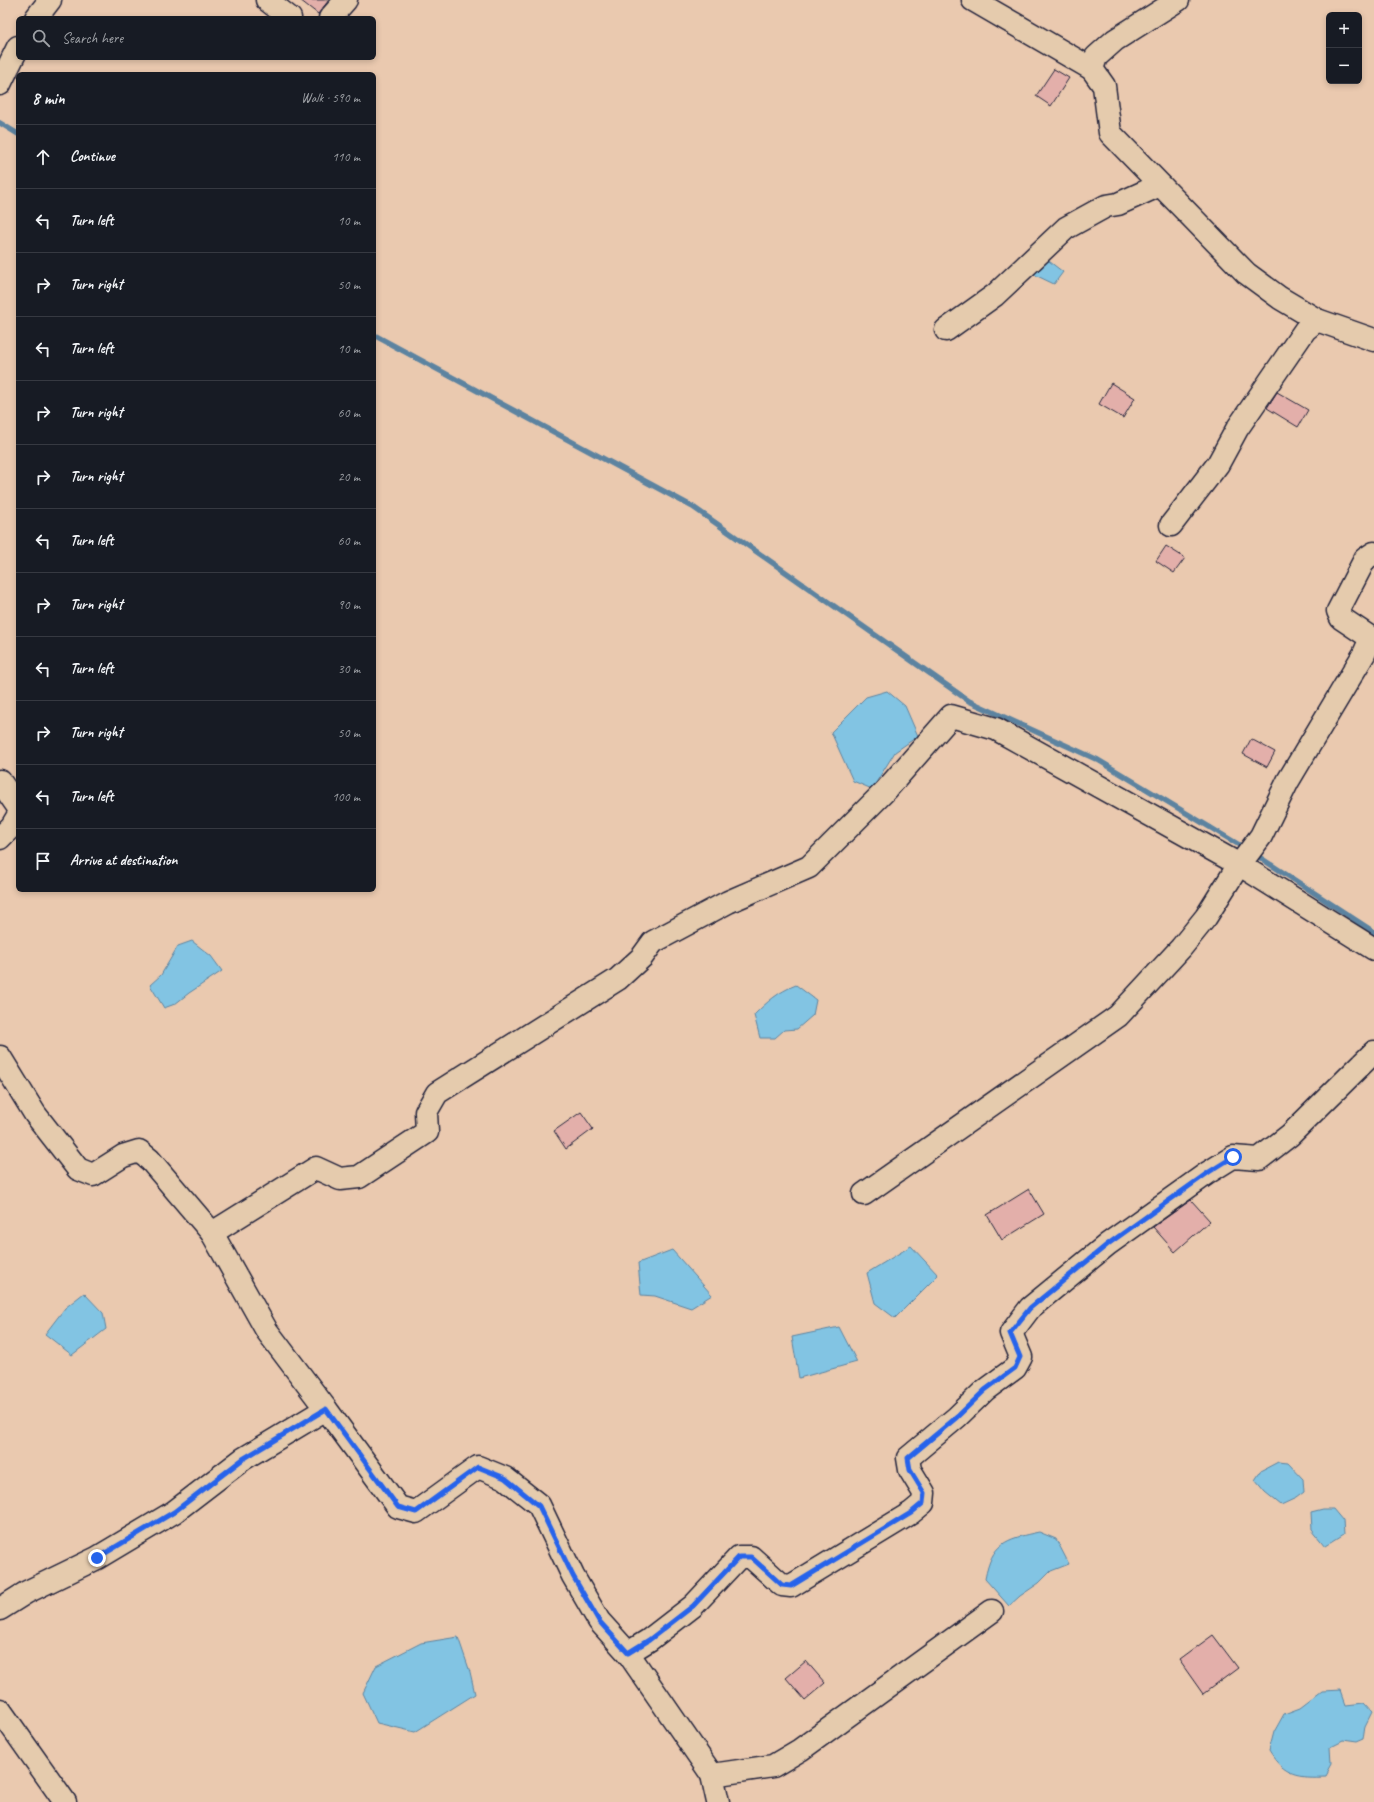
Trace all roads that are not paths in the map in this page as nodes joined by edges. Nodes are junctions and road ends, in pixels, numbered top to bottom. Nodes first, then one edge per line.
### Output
1 (50, 0) edge
2 (267, 0) edge
3 (346, 0) edge
4 (973, 0) edge
5 (1178, 0) edge
6 (38, 16) edge
7 (287, 16) edge
8 (332, 16) edge
9 (16, 52) edge
10 (1092, 69) junction
11 (0, 84) edge
12 (1160, 185) junction
13 (1317, 320) junction
14 (946, 330) dead end
15 (1374, 340) edge
16 (1171, 525) dead end
17 (1374, 553) edge
18 (0, 781) edge
19 (16, 804) edge
20 (16, 819) edge
21 (0, 838) edge
22 (1246, 856) junction
23 (1374, 949) edge
24 (1374, 1052) edge
25 (0, 1057) edge
26 (864, 1194) dead end
27 (212, 1233) junction
28 (326, 1409) junction
29 (0, 1608) edge
30 (992, 1611) dead end
31 (628, 1653) junction
32 (0, 1710) edge
33 (712, 1774) junction
34 (65, 1802) edge
35 (718, 1802) edge

1 - 6 street
2 - 7 street
3 - 8 street
4 - 10 street
5 - 10 street
9 - 11 street
10 - 12 street
12 - 13 street
12 - 14 street
13 - 15 street
13 - 16 street
17 - 22 street
18 - 19 street
20 - 21 street
22 - 23 street
22 - 26 street
22 - 27 street
24 - 31 street
25 - 27 street
27 - 28 street
28 - 29 street
28 - 31 street
30 - 33 street
31 - 33 street
32 - 34 street
33 - 35 street

